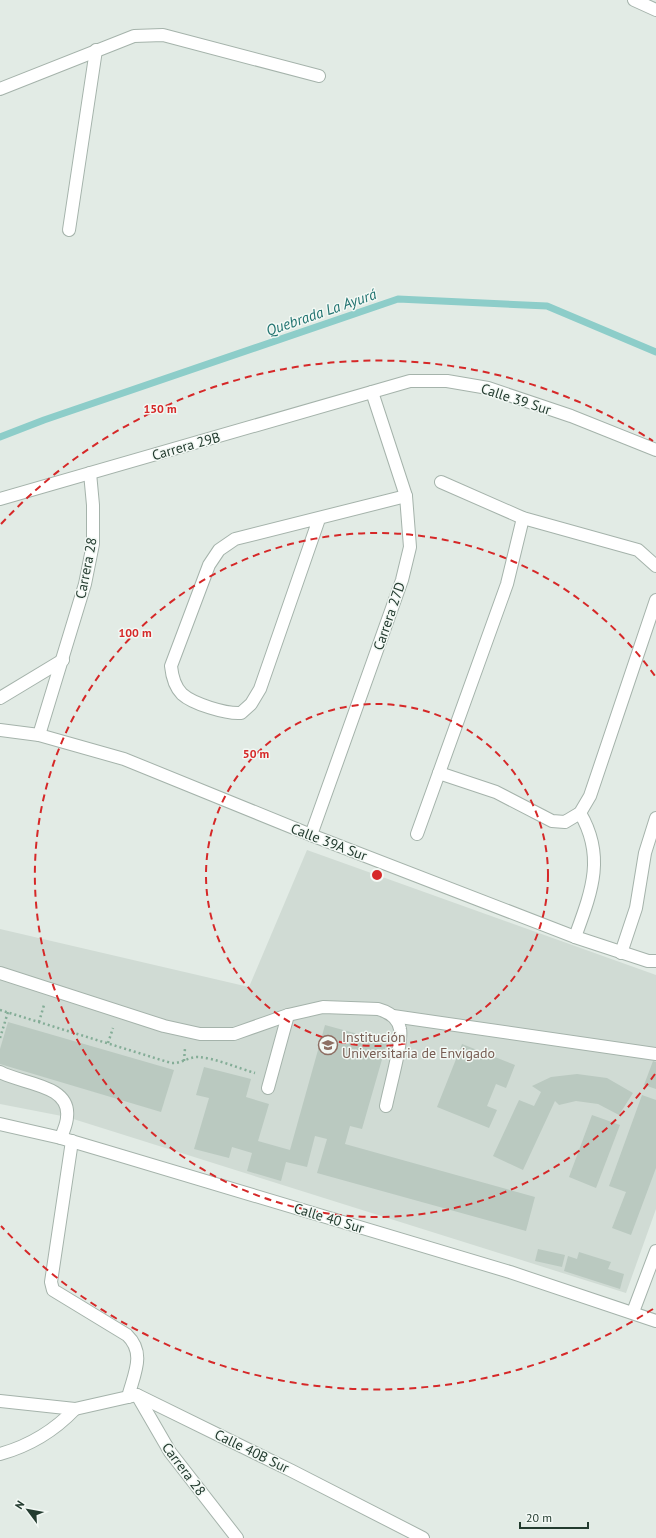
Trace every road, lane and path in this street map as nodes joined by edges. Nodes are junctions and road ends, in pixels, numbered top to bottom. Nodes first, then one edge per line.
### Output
1 (634, 0) edge
2 (656, 10) edge
3 (96, 50) junction
4 (319, 76) dead end
5 (0, 89) edge
6 (69, 230) dead end
7 (372, 392) junction
8 (656, 450) edge
9 (90, 473) junction
10 (441, 482) dead end
11 (406, 496) junction
12 (0, 499) edge
13 (319, 518) junction
14 (523, 518) junction
15 (656, 566) edge
16 (656, 600) edge
17 (63, 660) junction
18 (0, 698) edge
19 (0, 730) edge
20 (39, 735) junction
21 (439, 773) junction
22 (580, 812) junction
23 (656, 818) edge
24 (417, 834) dead end
25 (311, 835) junction
26 (575, 937) junction
27 (621, 953) junction
28 (656, 961) edge
29 (0, 973) edge
30 (0, 1010) edge
31 (8, 1012) junction
32 (288, 1015) junction
33 (393, 1016) junction
34 (0, 1038) edge
35 (656, 1054) edge
36 (0, 1072) edge
37 (269, 1083) joint
38 (386, 1106) dead end
39 (0, 1124) edge
40 (66, 1140) junction
41 (656, 1251) edge
42 (633, 1312) junction
43 (656, 1321) edge
44 (132, 1396) junction
45 (0, 1401) edge
46 (75, 1409) junction
47 (0, 1454) edge
48 (237, 1538) edge
49 (423, 1538) edge

1 - 2 street
3 - 4 street
3 - 5 street
3 - 6 street
7 - 8 street, Calle 39 Sur
7 - 9 street, Carrera 29B
7 - 11 street, Carrera 27D
9 - 12 street, Carrera 29B
9 - 17 street, Carrera 28
10 - 14 street
11 - 13 street
11 - 25 street, Carrera 27D
13 - 13 street
14 - 15 street
14 - 21 street
16 - 22 street
17 - 18 street
17 - 20 street, Carrera 28
19 - 20 street, Calle 39A Sur
20 - 25 street, Calle 39A Sur
21 - 22 street
21 - 24 street
22 - 26 street
23 - 27 street
25 - 26 street, Calle 39A Sur
26 - 27 street, Calle 39A Sur
27 - 28 street, Calle 39A Sur
29 - 32 street
30 - 31 path
31 - 34 path
31 - 37 path
32 - 33 street
32 - 37 street
33 - 35 street
33 - 38 street
36 - 40 street
39 - 40 street, Calle 40 Sur
40 - 42 street, Calle 40 Sur
40 - 44 street
41 - 42 street
42 - 43 street, Calle 40 Sur
44 - 46 street
44 - 48 street, Carrera 28
44 - 49 street, Calle 40B Sur
45 - 46 street
46 - 47 street

